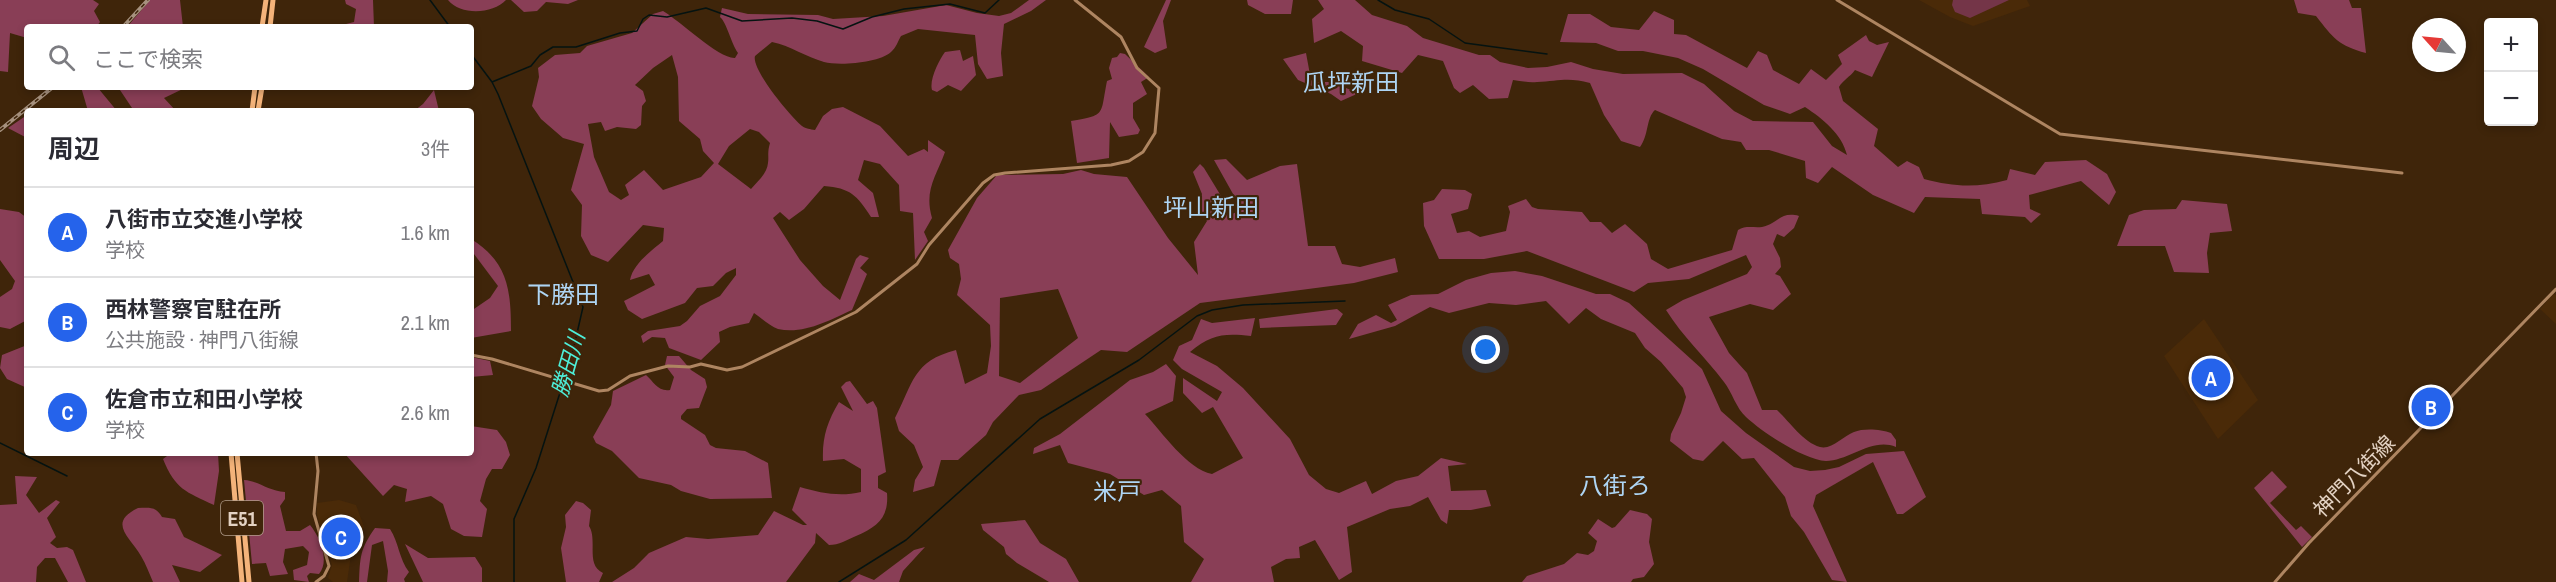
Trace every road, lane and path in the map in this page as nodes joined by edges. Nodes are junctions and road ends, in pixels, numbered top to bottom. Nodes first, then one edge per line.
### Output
1 (266, 0) edge
2 (273, 0) edge
3 (1075, 0) edge
4 (1837, 0) edge
5 (262, 24) edge
6 (270, 24) edge
7 (255, 90) edge
8 (262, 90) edge
9 (252, 108) edge
10 (258, 108) edge
11 (2402, 173) dead end
12 (2556, 289) edge
13 (474, 356) edge
14 (231, 456) edge
15 (237, 456) edge
16 (316, 456) edge
17 (242, 582) edge
18 (249, 582) edge
19 (316, 582) edge
20 (2275, 582) edge

1 - 5 highway
2 - 6 highway
3 - 13 street
4 - 11 street
7 - 9 highway
8 - 10 highway
12 - 20 street, 神門八街線
14 - 17 highway, E51
15 - 18 highway, E51
16 - 19 street

